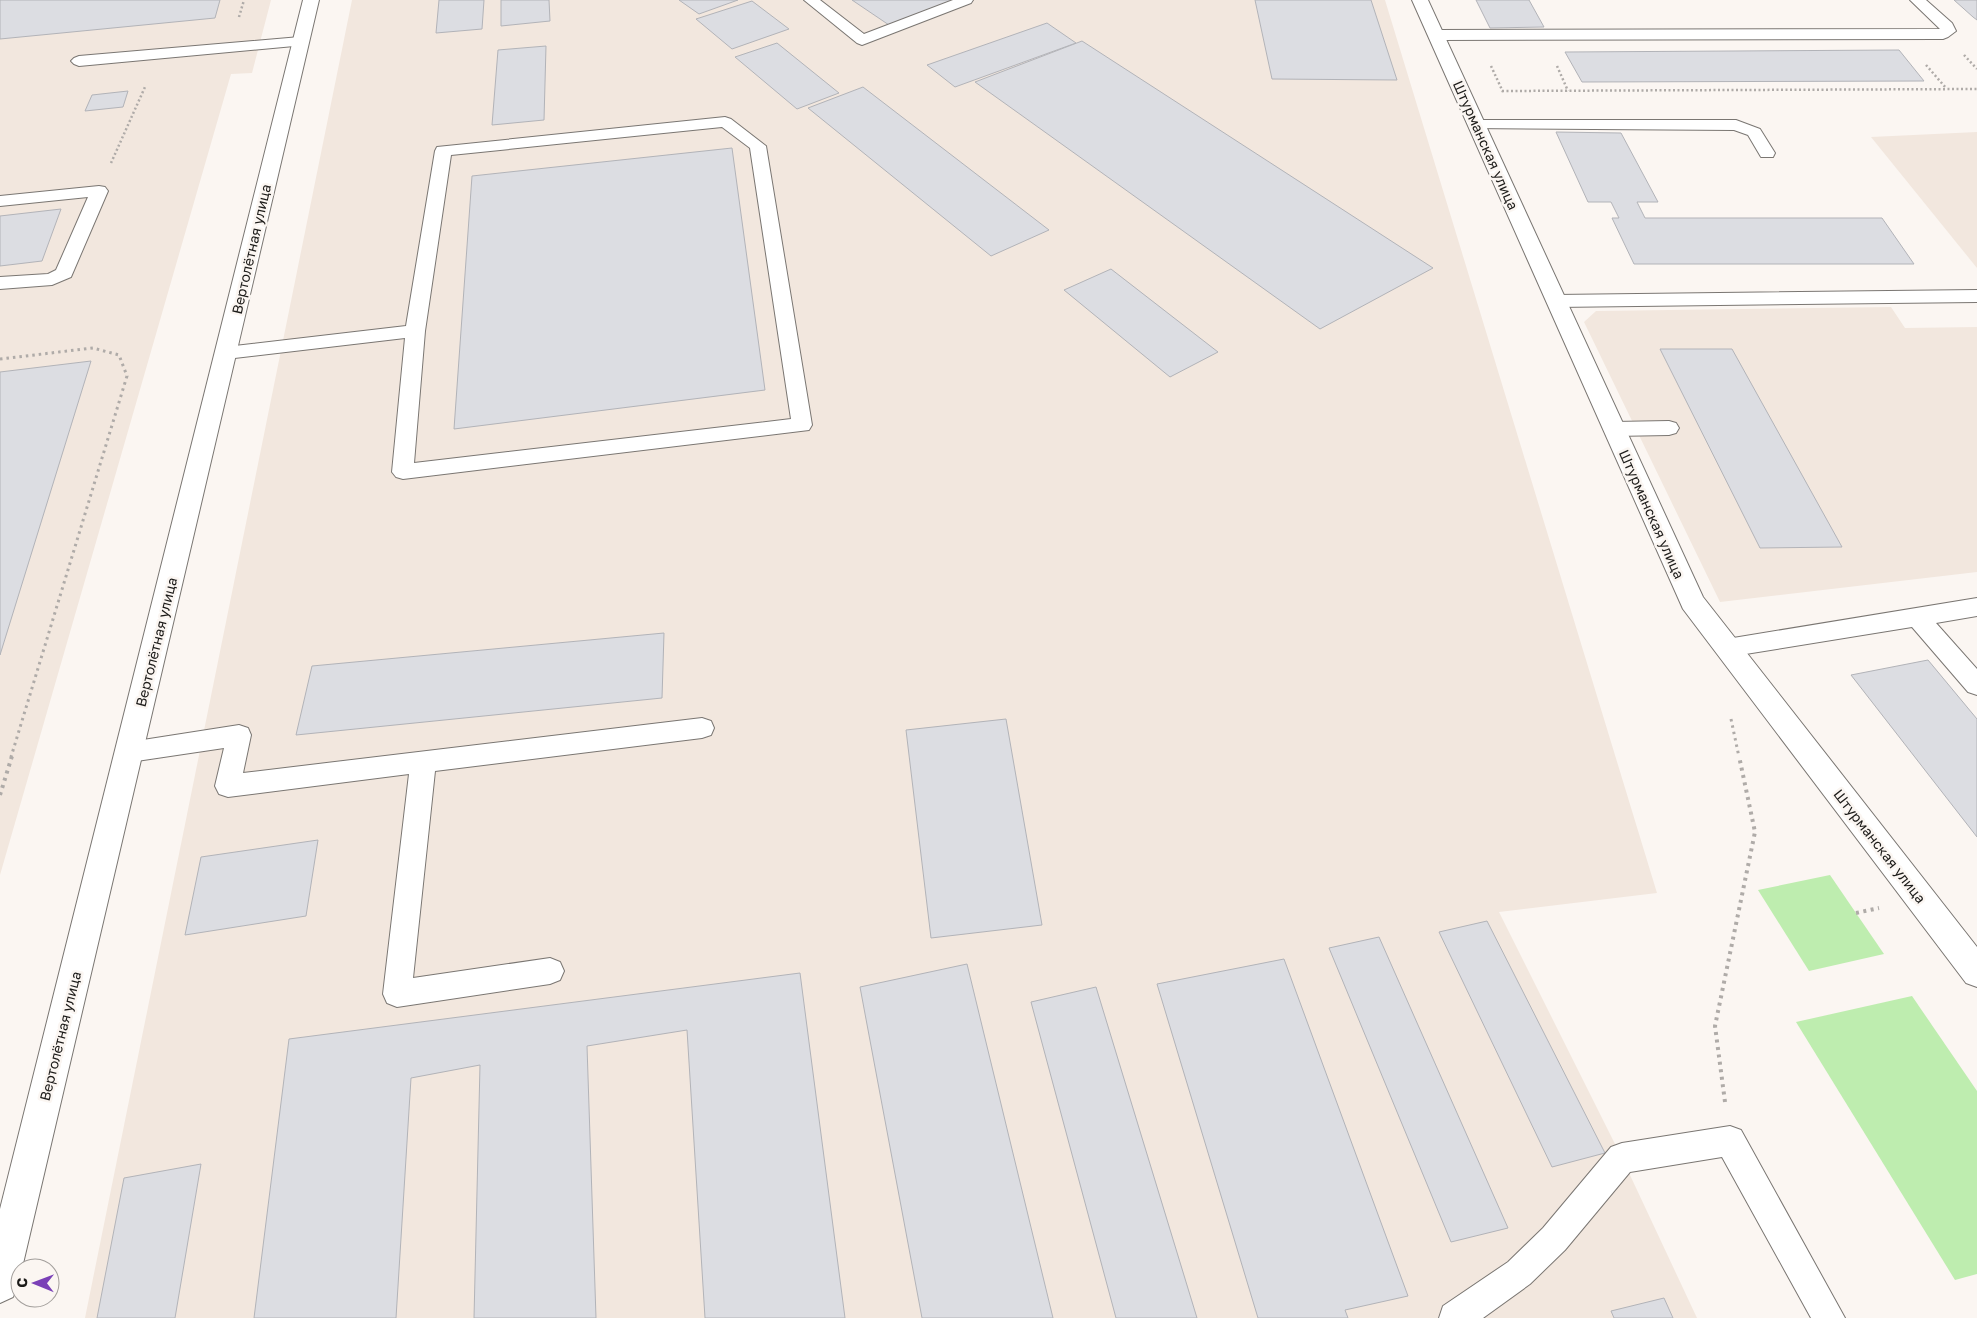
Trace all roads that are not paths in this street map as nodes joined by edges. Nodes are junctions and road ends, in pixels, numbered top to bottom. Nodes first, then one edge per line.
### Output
1 (311, 0) edge
2 (811, 0) edge
3 (966, 0) edge
4 (1420, 0) edge
5 (1917, 0) edge
6 (1436, 35) junction
7 (300, 42) junction
8 (79, 61) dead end
9 (1477, 125) junction
10 (1767, 154) dead end
11 (0, 202) edge
12 (0, 284) edge
13 (1977, 296) edge
14 (1556, 301) junction
15 (416, 331) junction
16 (226, 353) junction
17 (1669, 428) dead end
18 (1614, 430) junction
19 (1977, 607) edge
20 (1917, 616) junction
21 (1727, 648) junction
22 (1977, 685) edge
23 (702, 728) dead end
24 (130, 752) junction
25 (423, 762) junction
26 (550, 971) dead end
27 (1977, 972) edge
28 (0, 1284) edge
29 (1456, 1318) edge
30 (1829, 1318) edge

1 - 7 street, Вертолётная улица
2 - 3 lane
4 - 6 street, Штурманская улица
5 - 6 lane
6 - 9 street, Штурманская улица
7 - 8 lane
7 - 16 street, Вертолётная улица
9 - 10 lane
9 - 14 street, Штурманская улица
11 - 12 lane
13 - 14 lane
14 - 18 street, Штурманская улица
15 - 15 lane
15 - 16 lane
16 - 24 street, Вертолётная улица
17 - 18 lane
18 - 21 street, Штурманская улица
19 - 20 lane
20 - 21 lane
20 - 22 lane
21 - 27 street, Штурманская улица
23 - 25 lane
24 - 25 lane
24 - 28 street, Вертолётная улица
25 - 26 lane
29 - 30 lane

